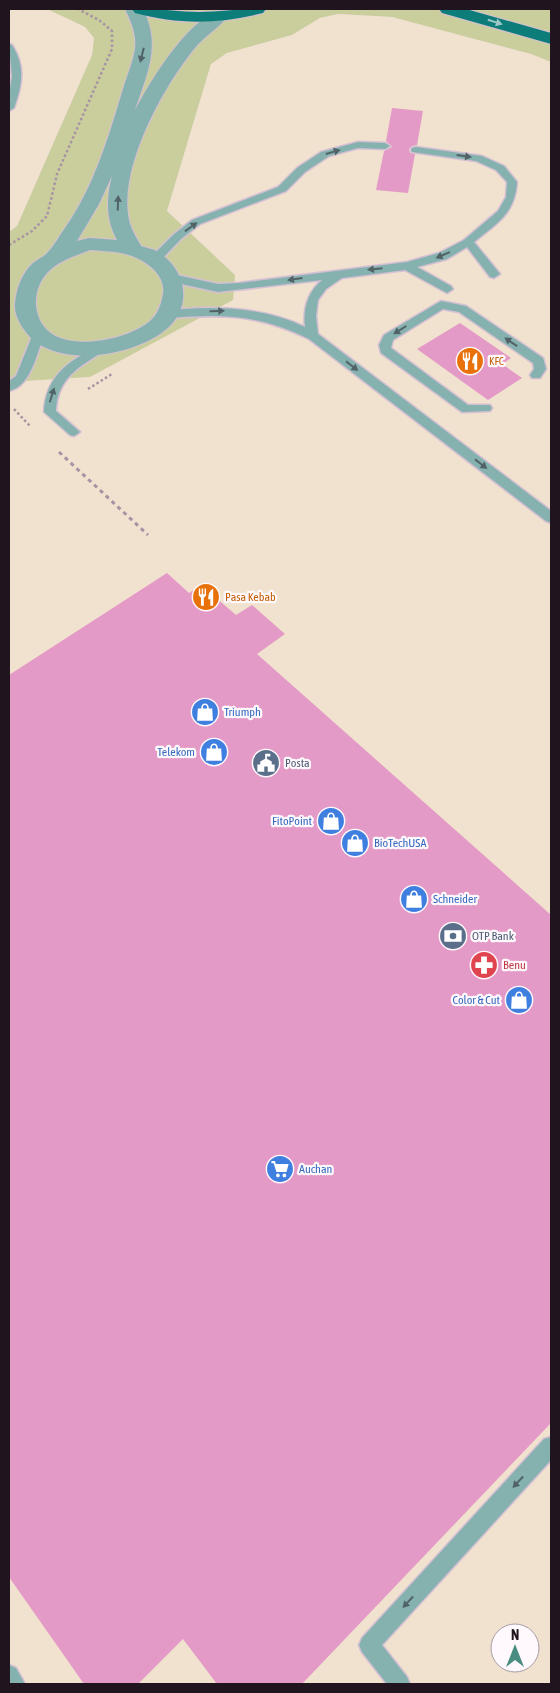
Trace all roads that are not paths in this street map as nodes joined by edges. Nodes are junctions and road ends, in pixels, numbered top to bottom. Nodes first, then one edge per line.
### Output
1 (134, 9) edge
2 (140, 9) edge
3 (257, 9) edge
4 (448, 9) edge
5 (218, 17) junction
6 (551, 39) edge
7 (9, 47) edge
8 (9, 108) edge
9 (385, 146) dead end
10 (416, 150) dead end
11 (468, 242) junction
12 (132, 248) junction
13 (60, 250) junction
14 (155, 259) junction
15 (407, 266) junction
16 (344, 272) junction
17 (494, 274) dead end
18 (172, 278) junction
19 (15, 279) edge
20 (447, 289) dead end
21 (168, 314) junction
22 (24, 329) edge
23 (314, 336) junction
24 (100, 348) junction
25 (536, 375) dead end
26 (9, 388) edge
27 (486, 408) dead end
28 (74, 432) dead end
29 (551, 518) edge
30 (551, 1446) edge
31 (9, 1675) edge
32 (15, 1684) edge
33 (400, 1684) edge

1 -> 13 street
2 - 5 main road
3 - 5 main road
4 -> 6 main road
12 -> 5 street
7 - 8 lane
14 -> 9 lane
10 -> 11 lane
11 -> 15 lane
11 - 17 lane
12 - 13 street
12 - 14 street
13 - 19 street
14 - 18 street
15 -> 16 lane
15 - 20 lane
16 -> 18 lane
16 - 23 lane
18 - 21 street
19 - 22 street
21 -> 23 lane
21 - 24 street
22 - 24 street
22 - 26 lane
23 -> 29 lane
28 -> 24 lane
25 -> 27 lane
30 -> 33 lane
31 - 32 lane

